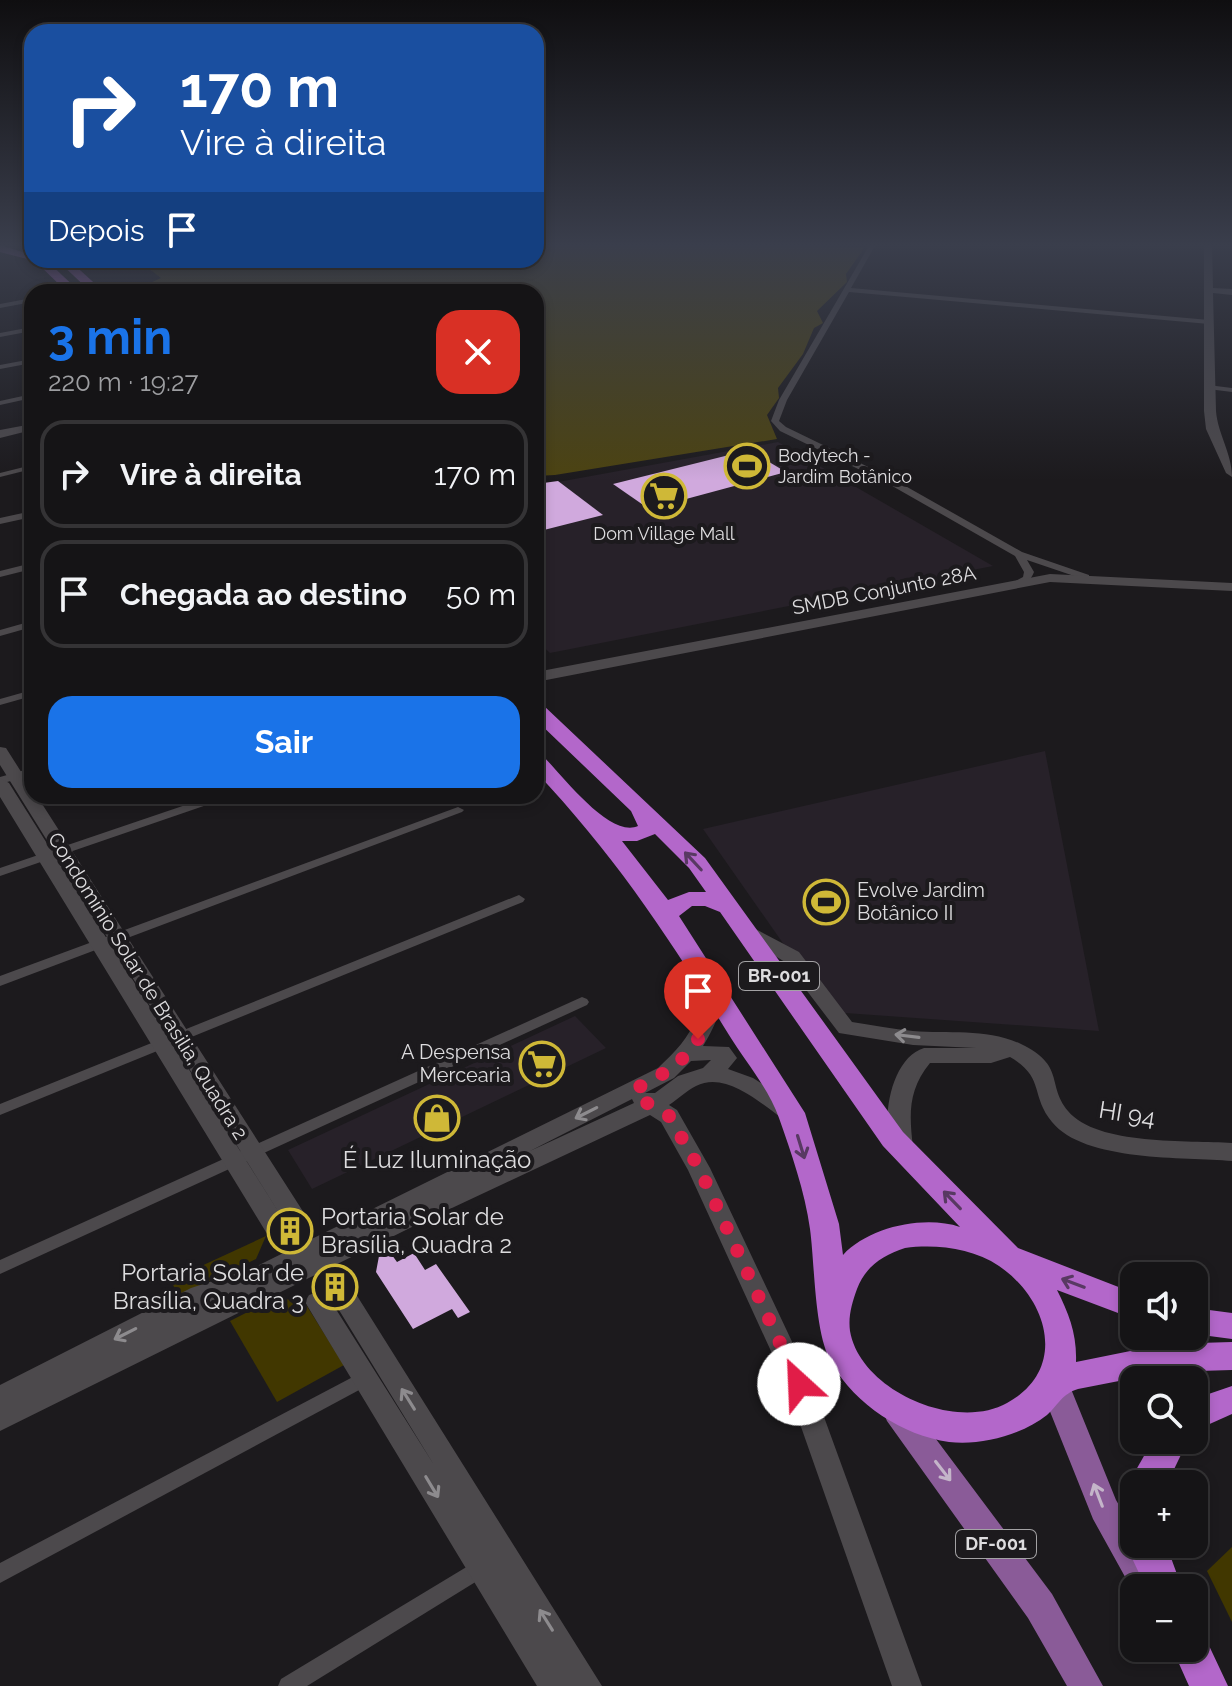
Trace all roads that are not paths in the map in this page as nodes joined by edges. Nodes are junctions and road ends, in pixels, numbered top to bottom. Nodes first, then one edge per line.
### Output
1 (1209, 322) edge
2 (829, 323) edge
3 (24, 330) edge
4 (0, 335) edge
5 (24, 362) edge
6 (0, 367) edge
7 (1211, 387) junction
8 (1232, 390) edge
9 (24, 398) edge
10 (0, 403) edge
11 (24, 429) edge
12 (0, 434) edge
13 (24, 469) edge
14 (1232, 473) edge
15 (0, 475) edge
16 (24, 516) edge
17 (0, 521) edge
18 (1019, 554) junction
19 (24, 568) edge
20 (0, 574) edge
21 (1086, 577) junction
22 (1015, 585) junction
23 (1232, 587) edge
24 (24, 626) edge
25 (0, 633) edge
26 (544, 678) edge
27 (24, 695) edge
28 (0, 702) edge
29 (544, 717) edge
30 (0, 752) edge
31 (544, 768) edge
32 (12, 778) edge
33 (24, 800) edge
34 (26, 804) edge
35 (200, 804) edge
36 (640, 809) junction
37 (458, 810) dead end
38 (599, 826) junction
39 (54, 854) junction
40 (0, 872) edge
41 (519, 899) dead end
42 (667, 915) junction
43 (739, 919) junction
44 (108, 940) junction
45 (0, 981) edge
46 (712, 988) junction
47 (582, 1002) dead end
48 (171, 1041) junction
49 (1012, 1048) junction
50 (689, 1054) junction
51 (708, 1076) junction
52 (643, 1096) junction
53 (0, 1110) edge
54 (791, 1113) junction
55 (902, 1150) junction
56 (1232, 1152) edge
57 (245, 1158) junction
58 (1010, 1258) junction
59 (308, 1261) junction
60 (0, 1267) edge
61 (834, 1300) junction
62 (1120, 1301) edge
63 (206, 1306) junction
64 (1208, 1323) edge
65 (1232, 1326) edge
66 (1232, 1356) edge
67 (376, 1372) junction
68 (1055, 1382) junction
69 (0, 1398) edge
70 (1232, 1400) edge
71 (1208, 1407) edge
72 (896, 1409) junction
73 (0, 1419) edge
74 (493, 1560) junction
75 (0, 1573) edge
76 (1141, 1574) edge
77 (1191, 1662) edge
78 (1197, 1662) edge
79 (288, 1686) edge
80 (555, 1686) edge
81 (587, 1686) edge
82 (907, 1686) edge
83 (1086, 1686) edge
84 (1206, 1686) edge

1 - 7 street
2 - 18 street
3 - 4 street
5 - 6 street
7 - 8 street
7 - 14 street
9 - 10 street
11 - 12 street
13 - 15 street
16 - 17 street
18 - 21 street
18 - 22 street
19 - 20 street
21 - 22 street, SMDB Conjunto 28A
21 - 23 street, SMDB Conjunto 28A
22 - 26 street, SMDB Conjunto 28A
24 - 25 street
27 - 28 street
29 - 36 highway, BR-001
30 - 32 street, Condomínio Solar de Brasilia, Quadra 2
31 - 38 highway, BR-001
32 - 33 street, Condomínio Solar de Brasilia, Quadra 2
34 - 39 street, Condomínio Solar de Brasilia, Quadra 2
35 - 39 street
36 - 38 highway
43 -> 36 highway, BR-001
37 - 44 street
38 - 42 highway, BR-001
39 - 40 street
39 - 44 street, Condomínio Solar de Brasilia, Quadra 2
41 - 48 street
42 - 43 highway
42 - 46 highway, BR-001
49 -> 43 street
43 - 55 highway, BR-001
44 - 45 street
44 - 48 street, Condomínio Solar de Brasilia, Quadra 2
46 - 50 street
46 - 54 highway, BR-001
47 - 57 street
48 - 53 street
48 - 57 street, Condomínio Solar de Brasilia, Quadra 2
49 - 55 street
49 - 56 street, HI 94
50 - 51 street
50 - 52 street
51 - 52 street
51 - 54 street
52 - 59 street
52 - 82 street
54 -> 61 highway, BR-001
58 -> 55 highway, BR-001
57 - 59 street, Condomínio Solar de Brasilia, Quadra 2
57 - 60 street
58 - 61 highway, BR-001
62 -> 58 highway, BR-001
58 - 68 highway, BR-001
59 - 63 street
59 - 67 street, Condomínio Solar de Brasilia, Quadra 2
61 - 72 highway, BR-001
63 -> 69 street
63 - 73 street
64 - 65 highway
66 - 68 highway, BR-001
67 - 74 street, Condomínio Solar de Brasilia, Quadra 2
67 - 75 street
68 - 72 highway, BR-001
76 -> 68 main road
70 - 71 highway
72 -> 83 main road, DF-001
74 - 79 street
74 - 80 street
81 -> 74 street
77 - 84 main road
78 - 84 highway

